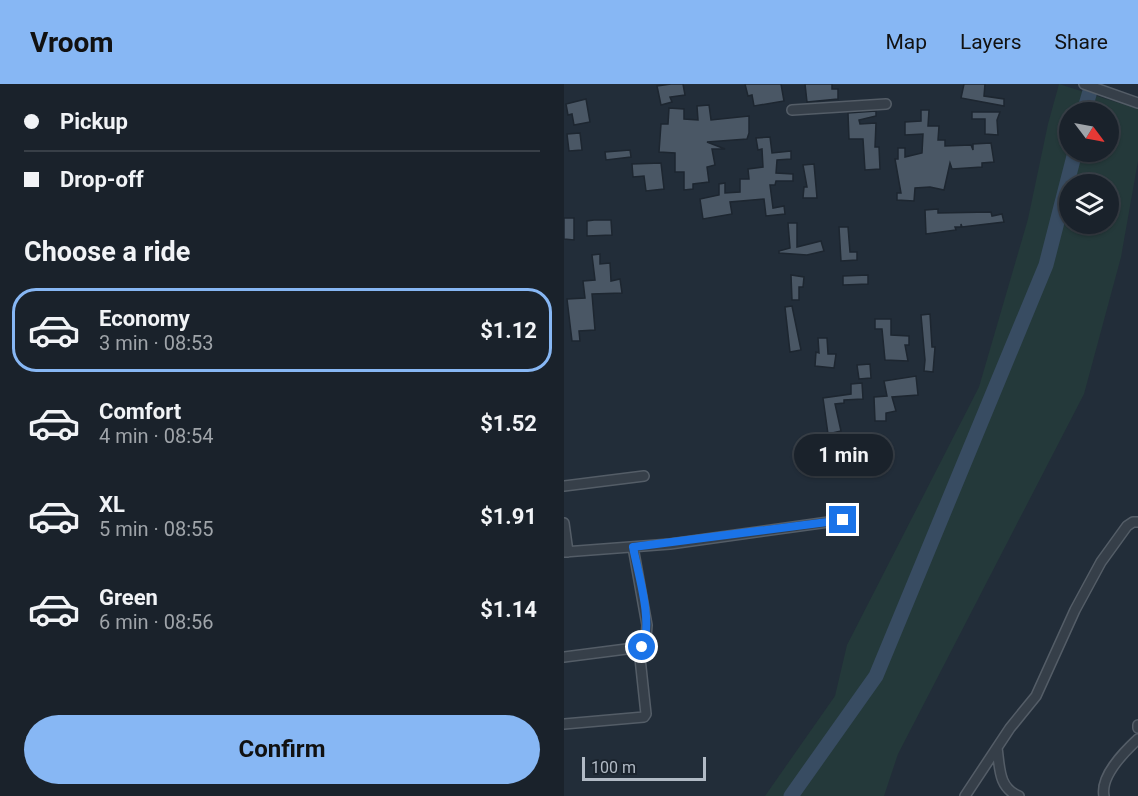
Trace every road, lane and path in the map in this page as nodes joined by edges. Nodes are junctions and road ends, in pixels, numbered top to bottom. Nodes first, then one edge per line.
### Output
1 (1084, 84) edge
2 (1138, 103) edge
3 (886, 104) dead end
4 (792, 110) dead end
5 (644, 476) dead end
6 (564, 486) edge
7 (843, 520) dead end
8 (1138, 522) edge
9 (564, 523) edge
10 (633, 547) junction
11 (566, 552) edge
12 (642, 647) junction
13 (564, 657) edge
14 (564, 724) edge
15 (1138, 739) edge
16 (997, 748) junction
17 (966, 796) edge
18 (1019, 796) edge
19 (1104, 796) edge

1 - 2 street
3 - 4 street
5 - 6 street
7 - 10 street
8 - 16 street
9 - 11 street
10 - 11 street
10 - 12 street
12 - 13 street
12 - 14 street
15 - 19 street
16 - 17 street
16 - 18 street

